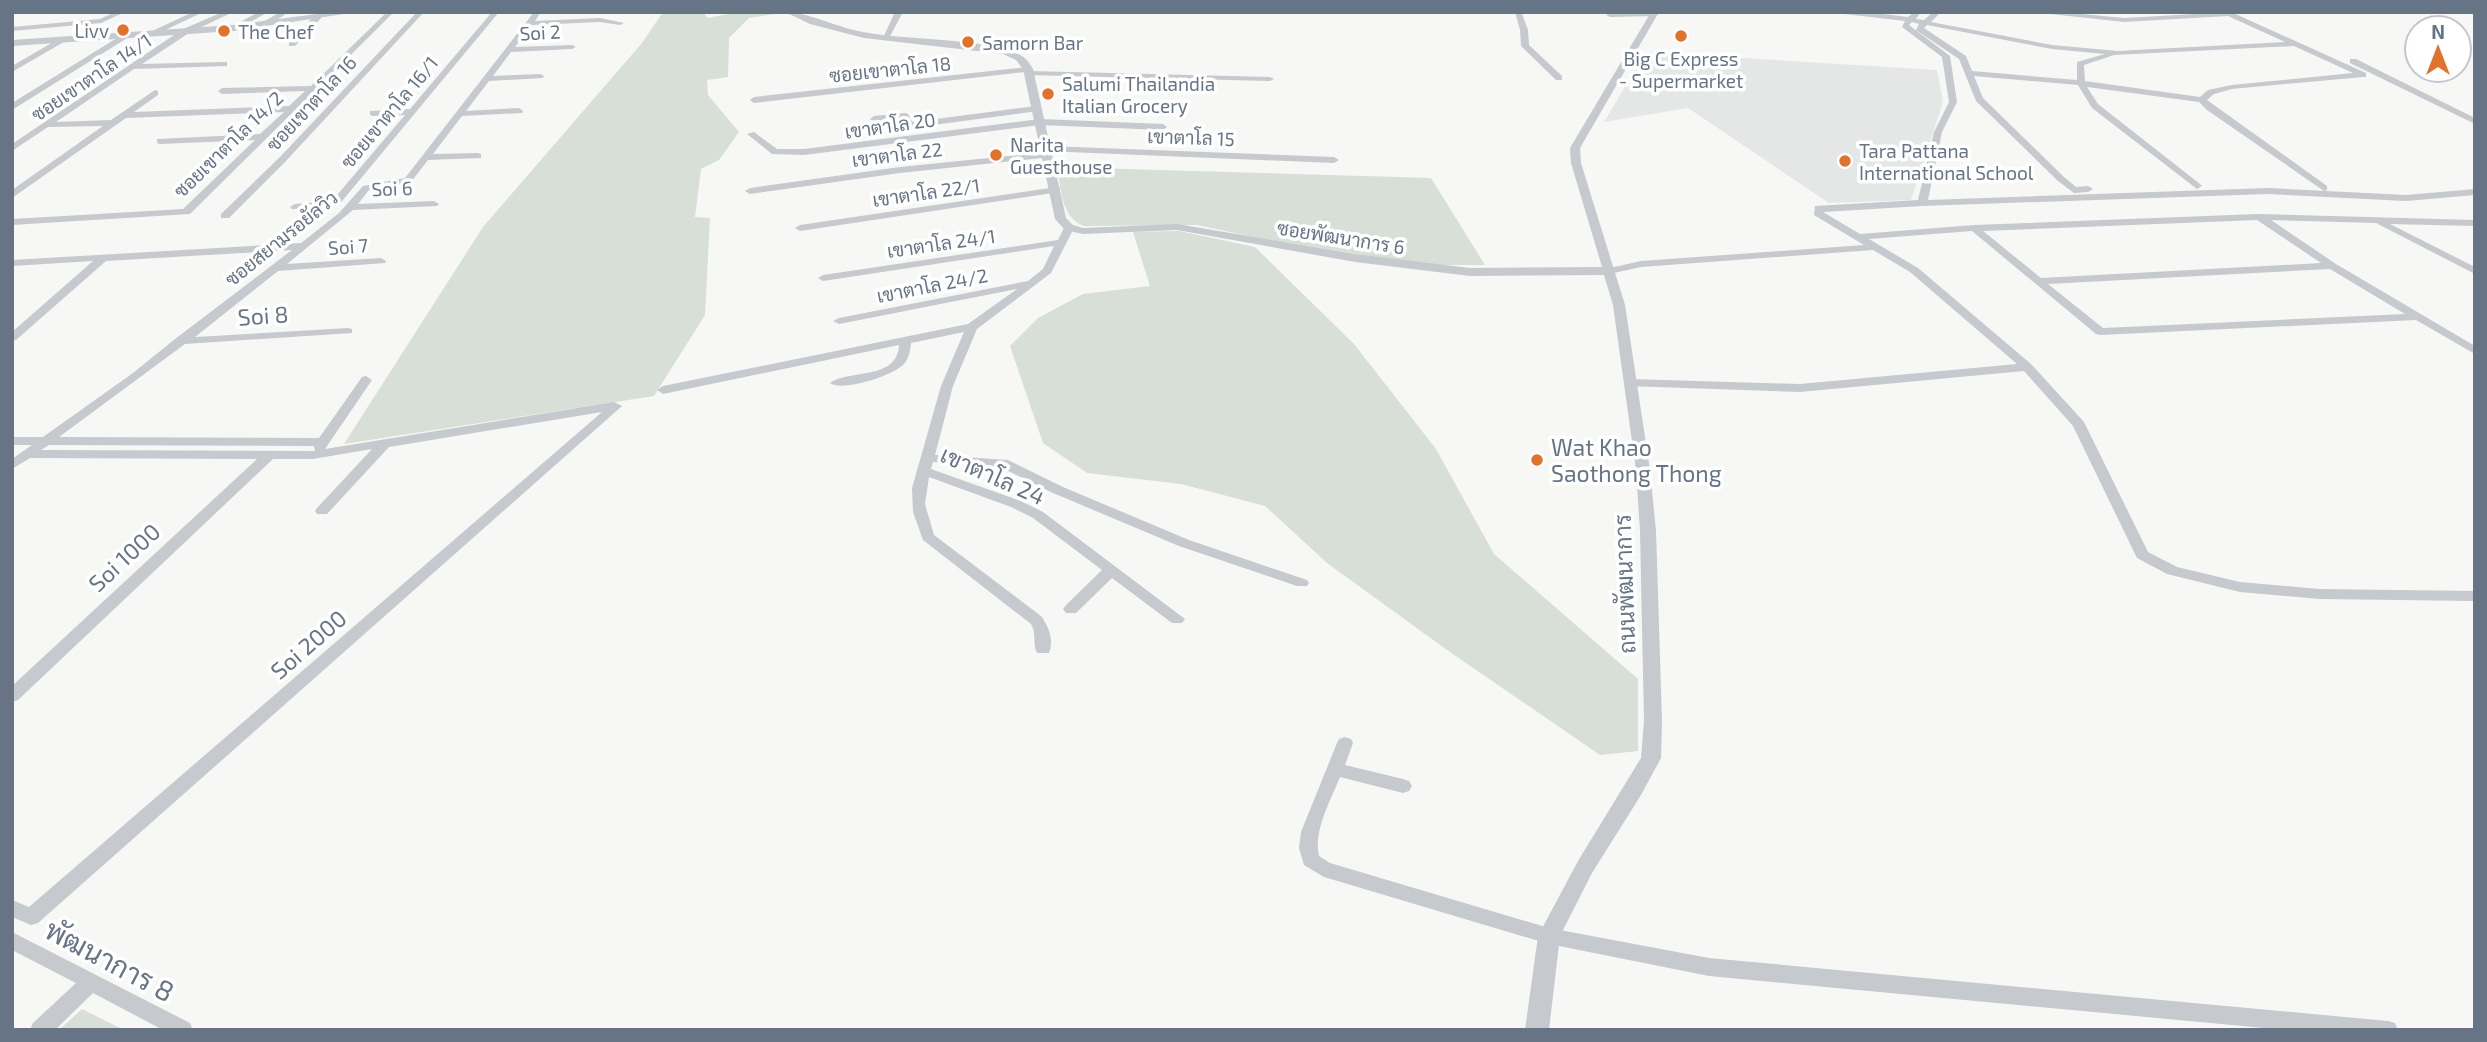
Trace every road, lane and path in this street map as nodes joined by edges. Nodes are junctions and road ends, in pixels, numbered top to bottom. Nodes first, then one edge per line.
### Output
1 (73, 12) edge
2 (122, 12) edge
3 (200, 12) edge
4 (230, 12) edge
5 (265, 12) edge
6 (286, 12) edge
7 (353, 12) edge
8 (379, 12) edge
9 (391, 12) edge
10 (421, 12) edge
11 (496, 12) edge
12 (538, 12) edge
13 (789, 12) edge
14 (899, 12) edge
15 (1830, 12) edge
16 (1918, 12) edge
17 (1938, 12) edge
18 (2034, 12) edge
19 (2246, 12) edge
20 (1518, 14) dead end
21 (1654, 15) edge
22 (318, 17) junction
23 (1909, 20) junction
24 (530, 23) junction
25 (620, 23) dead end
26 (264, 24) junction
27 (1923, 24) junction
28 (40, 27) junction
29 (233, 28) junction
30 (12, 29) edge
31 (186, 31) junction
32 (152, 33) junction
33 (128, 35) junction
34 (350, 38) dead end
35 (885, 38) junction
36 (65, 39) junction
37 (12, 43) edge
38 (292, 44) dead end
39 (2295, 44) junction
40 (572, 47) dead end
41 (2052, 47) junction
42 (508, 50) junction
43 (2118, 53) junction
44 (225, 64) dead end
45 (2080, 64) junction
46 (134, 67) junction
47 (12, 70) edge
48 (1028, 71) junction
49 (1969, 73) junction
50 (540, 76) dead end
51 (1559, 78) dead end
52 (486, 79) junction
53 (1270, 79) dead end
54 (2079, 83) junction
55 (313, 88) junction
56 (222, 91) dead end
57 (155, 93) dead end
58 (754, 100) dead end
59 (2202, 100) junction
60 (12, 107) edge
61 (291, 109) junction
62 (1036, 109) junction
63 (519, 111) dead end
64 (413, 112) junction
65 (373, 113) dead end
66 (459, 114) junction
67 (124, 115) junction
68 (874, 120) dead end
69 (2475, 121) edge
70 (1040, 122) junction
71 (114, 123) junction
72 (48, 125) junction
73 (1163, 127) dead end
74 (751, 134) dead end
75 (263, 137) junction
76 (160, 141) dead end
77 (12, 148) edge
78 (960, 152) dead end
79 (1048, 152) junction
80 (478, 156) dead end
81 (426, 157) junction
82 (1334, 160) dead end
83 (957, 164) junction
84 (2197, 186) junction
85 (1056, 190) junction
86 (750, 191) dead end
87 (2475, 192) edge
88 (12, 195) edge
89 (1922, 203) junction
90 (434, 204) dead end
91 (295, 207) dead end
92 (351, 207) junction
93 (225, 216) dead end
94 (2258, 217) junction
95 (2376, 221) junction
96 (12, 222) edge
97 (2475, 223) edge
98 (800, 228) dead end
99 (1069, 228) junction
100 (1974, 228) junction
101 (1857, 237) junction
102 (1063, 242) junction
103 (305, 246) junction
104 (1878, 250) junction
105 (103, 258) junction
106 (381, 261) dead end
107 (12, 263) edge
108 (2332, 266) junction
109 (276, 268) junction
110 (1618, 270) junction
111 (2475, 271) edge
112 (823, 278) dead end
113 (2039, 281) junction
114 (1033, 283) junction
115 (2417, 317) junction
116 (839, 321) dead end
117 (972, 327) junction
118 (348, 331) dead end
119 (12, 338) edge
120 (179, 341) junction
121 (905, 341) junction
122 (2475, 351) edge
123 (2027, 368) junction
124 (366, 380) dead end
125 (836, 383) dead end
126 (1630, 383) junction
127 (663, 390) dead end
128 (12, 441) edge
129 (46, 442) junction
130 (323, 442) junction
131 (384, 444) junction
132 (12, 454) edge
133 (29, 454) junction
134 (269, 455) junction
135 (313, 455) junction
136 (12, 465) edge
137 (926, 465) junction
138 (322, 511) dead end
139 (1111, 569) junction
140 (1302, 583) dead end
141 (2475, 596) edge
142 (1071, 610) dead end
143 (1177, 620) dead end
144 (1043, 649) dead end
145 (12, 696) edge
146 (1345, 743) dead end
147 (1335, 769) junction
148 (1403, 786) dead end
149 (12, 908) edge
150 (1549, 936) junction
151 (12, 940) edge
152 (91, 982) junction
153 (40, 1030) edge
154 (183, 1030) edge
155 (1537, 1030) edge
156 (2388, 1030) edge

1 - 28 street
2 - 28 street
3 - 32 street
4 - 31 street, ซอยเขาตาโล 14/1
5 - 29 street
6 - 26 street
7 - 22 street
8 - 34 street
9 - 55 street, ซอยเขาตาโล 14/2
10 - 93 street, ซอยเขาตาโล 16
11 - 64 street, ซอยเขาตาโล 16/1
12 - 24 street, ซอยสยามรอยัลวิว
13 - 35 street
14 - 35 street
15 - 23 street
16 - 23 street
17 - 27 street
18 - 39 street
19 - 69 street
20 - 51 street
21 - 110 street, ถนนพัฒนาการ
22 - 26 street
22 - 38 street
23 - 27 street
23 - 89 street
24 - 25 street
24 - 42 street, ซอยสยามรอยัลวิว
26 - 29 street
27 - 41 street
27 - 49 street
28 - 30 street
29 - 31 street
31 - 32 street
31 - 46 street, ซอยเขาตาโล 14/1
32 - 33 street
33 - 36 street
33 - 60 street
35 - 48 street
36 - 37 street
36 - 47 street
39 - 43 street
39 - 59 street
40 - 42 street, Soi 2
41 - 43 street
41 - 45 street
42 - 52 street, ซอยสยามรอยัลวิว
43 - 45 street
44 - 46 street
45 - 54 street
46 - 72 street, ซอยเขาตาโล 14/1
48 - 53 street, ซอยเขาตาโล 18
48 - 58 street, ซอยเขาตาโล 18
48 - 62 street
49 - 54 street
49 - 84 street
50 - 52 street
52 - 66 street, ซอยสยามรอยัลวิว
54 - 59 street
54 - 84 street
55 - 56 street
55 - 61 street, ซอยเขาตาโล 14/2
57 - 67 street
59 - 84 street
61 - 67 street
61 - 75 street, ซอยเขาตาโล 14/2
62 - 68 street
62 - 70 street
63 - 66 street
64 - 65 street
64 - 91 street, ซอยเขาตาโล 16/1
66 - 81 street, ซอยสยามรอยัลวิว
67 - 71 street
70 - 73 street, เขาตาโล 20
70 - 74 street, เขาตาโล 20
70 - 79 street
71 - 72 street
71 - 88 street
72 - 77 street, ซอยเขาตาโล 14/1
75 - 76 street
75 - 96 street, ซอยเขาตาโล 14/2
78 - 83 street
79 - 82 street, เขาตาโล 15
79 - 83 street, เขาตาโล 22
79 - 85 street
80 - 81 street
81 - 92 street, ซอยสยามรอยัลวิว
83 - 86 street, เขาตาโล 22
85 - 98 street, เขาตาโล 22/1
85 - 99 street
87 - 89 street
89 - 101 street
90 - 92 street, Soi 6
92 - 103 street, ซอยสยามรอยัลวิว
94 - 95 street
94 - 100 street
94 - 108 street
95 - 97 street
95 - 111 street
99 - 102 street
99 - 110 street, ซอยพัฒนาการ 6
100 - 101 street
100 - 113 street
101 - 104 street
102 - 112 street, เขาตาโล 24/1
102 - 114 street
103 - 105 street
103 - 109 street, ซอยสยามรอยัลวิว
104 - 110 street
104 - 123 street
105 - 107 street
105 - 119 street
106 - 109 street, Soi 7
108 - 113 street
108 - 115 street
109 - 120 street, ซอยสยามรอยัลวิว
110 - 126 street, ถนนพัฒนาการ
113 - 115 street
114 - 116 street, เขาตาโล 24/2
114 - 117 street
115 - 122 street
117 - 121 street
117 - 137 street, เขาตาโล 24
118 - 120 street, Soi 8
120 - 129 street, ซอยสยามรอยัลวิว
121 - 125 street
121 - 127 street
123 - 126 street
123 - 141 street
124 - 130 street
126 - 150 street, ถนนพัฒนาการ
128 - 129 street
129 - 130 street
129 - 133 street, ซอยสยามรอยัลวิว
130 - 135 street
131 - 135 street
131 - 138 street
131 - 149 street, Soi 2000
132 - 133 street
133 - 134 street
133 - 136 street, ซอยสยามรอยัลวิว
134 - 135 street
134 - 145 street, Soi 1000
137 - 139 street, เขาตาโล 24
137 - 140 street
137 - 144 street
139 - 142 street
139 - 143 street, เขาตาโล 24
146 - 147 street
147 - 148 street
147 - 150 street
150 - 155 street, ถนนพัฒนาการ
150 - 156 street
151 - 152 street, พัฒนาการ 8
152 - 153 street
152 - 154 street, พัฒนาการ 8

